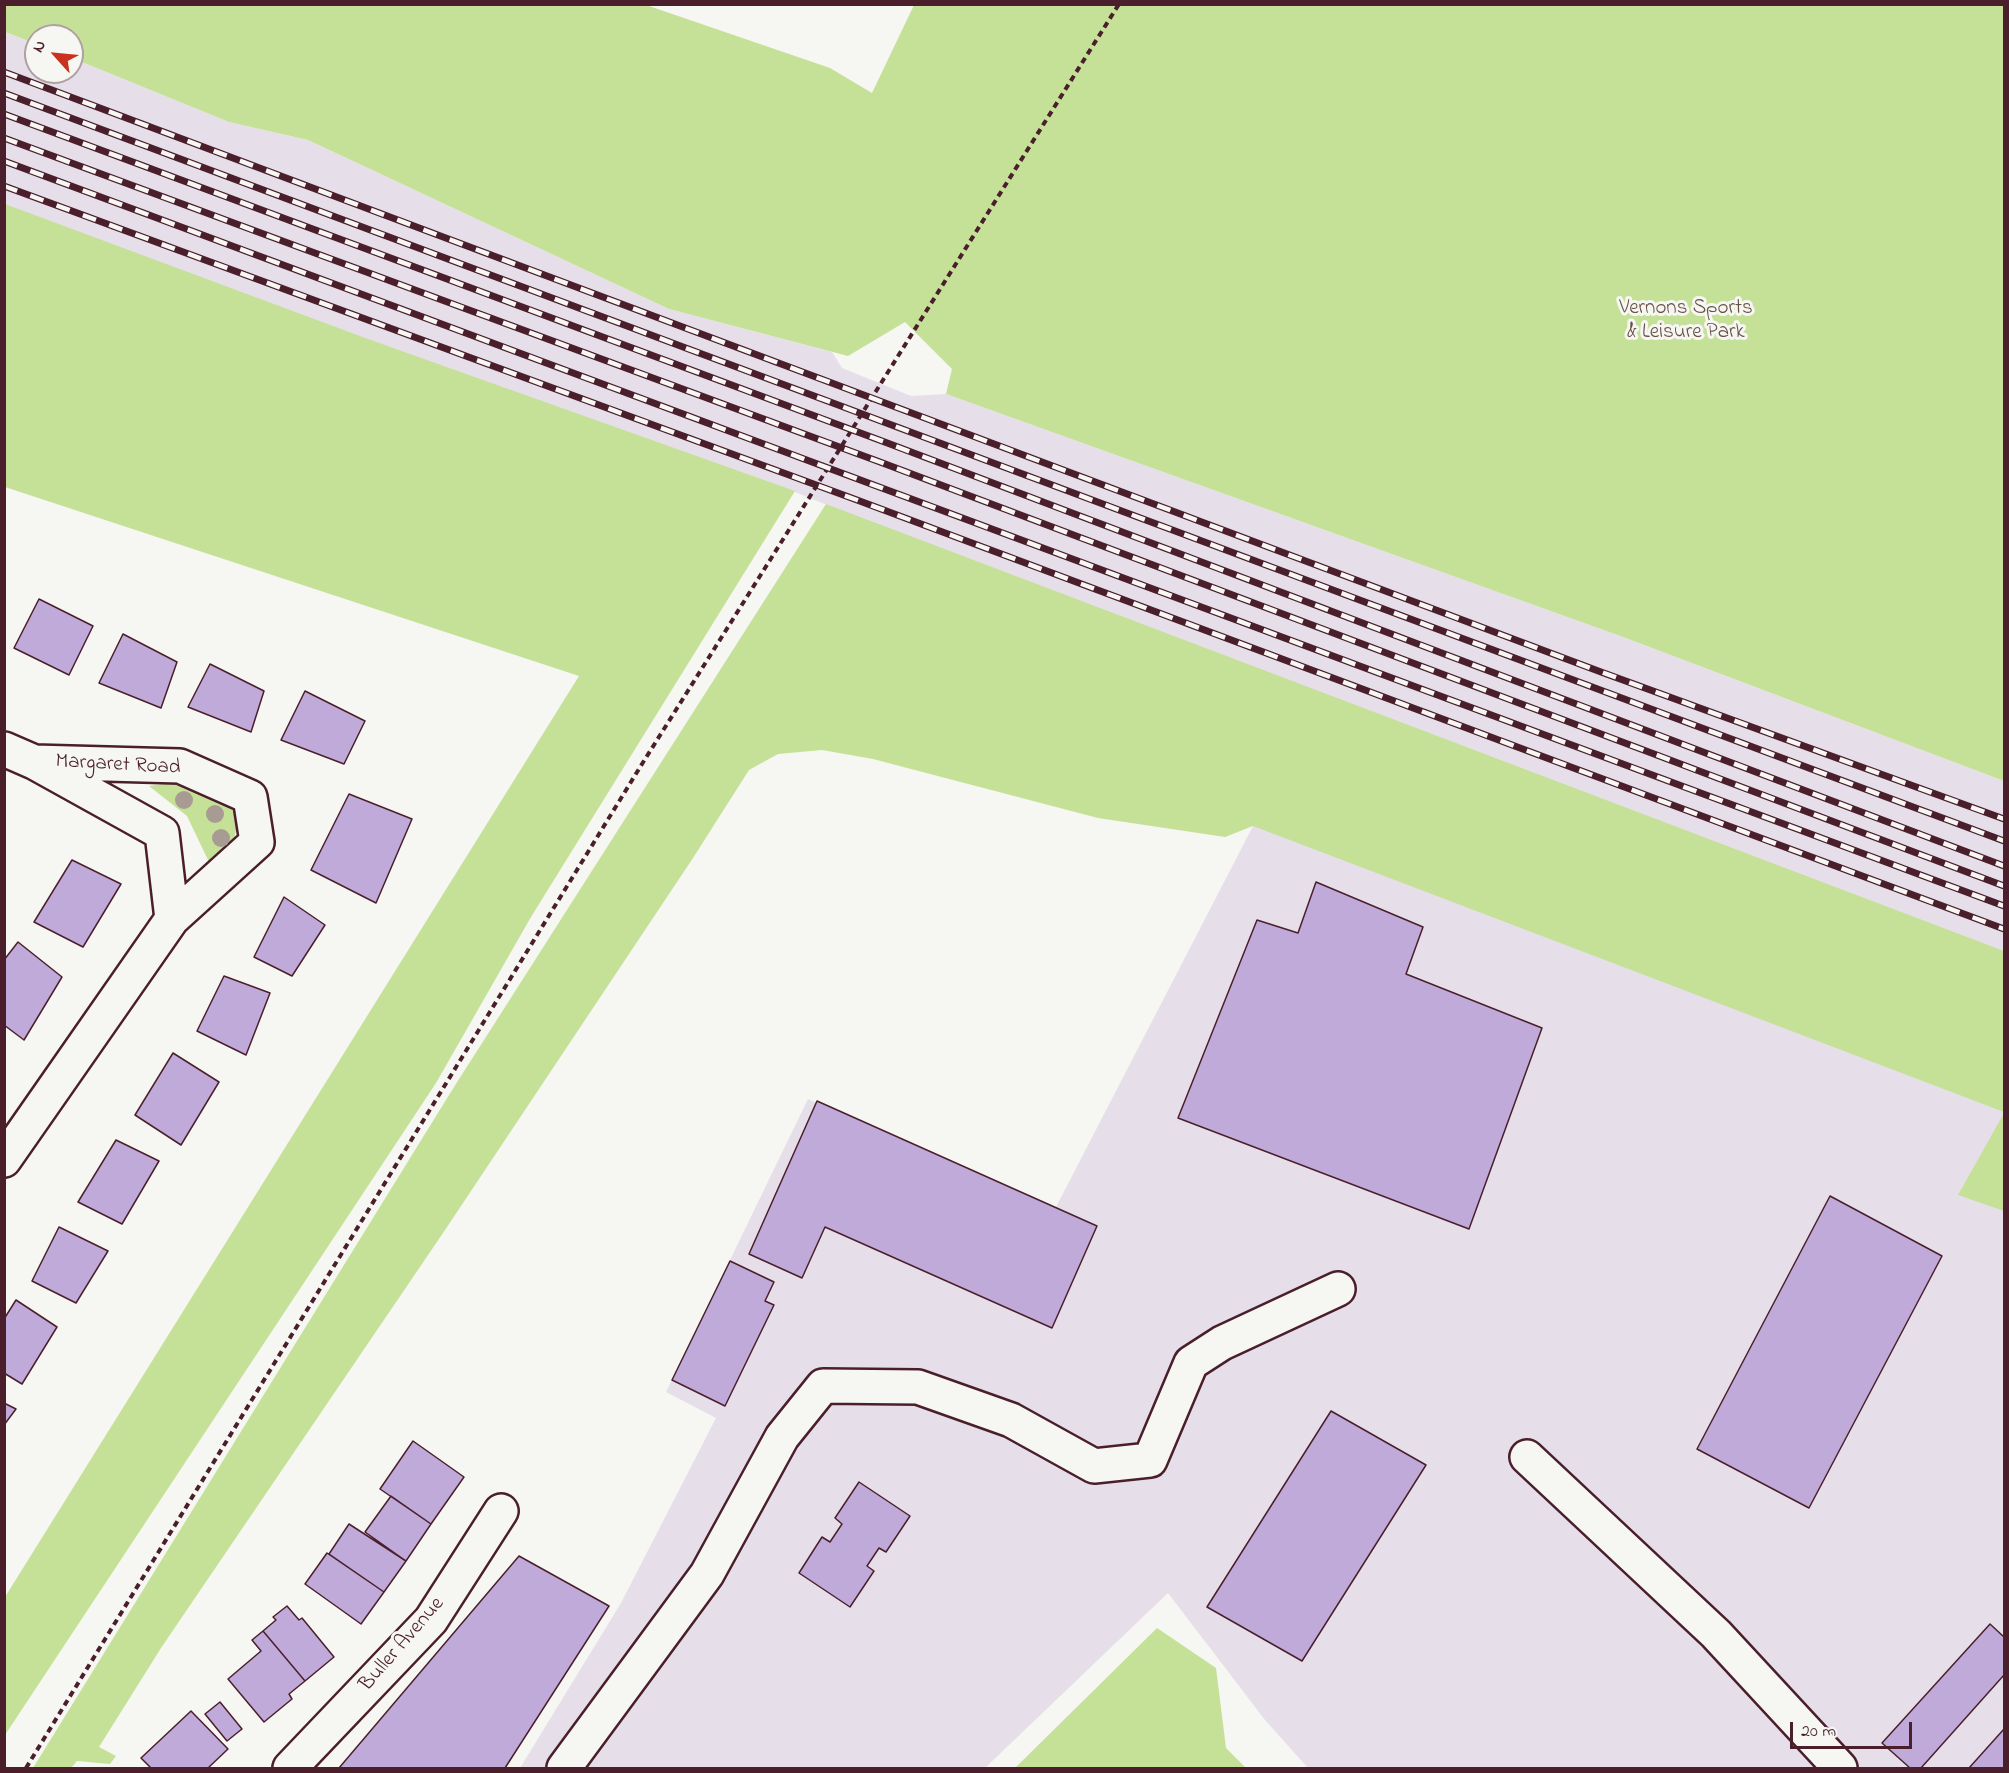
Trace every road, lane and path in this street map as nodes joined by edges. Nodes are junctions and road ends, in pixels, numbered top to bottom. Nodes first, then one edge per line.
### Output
1 (1119, 4) edge
2 (4, 749) edge
3 (34, 762) junction
4 (171, 919) junction
5 (4, 1160) edge
6 (1338, 1289) dead end
7 (1527, 1457) dead end
8 (501, 1511) dead end
9 (26, 1768) edge
10 (290, 1768) edge
11 (564, 1768) edge
12 (1840, 1768) edge

1 - 9 path
2 - 3 street, Margaret Road
3 - 4 street, Margaret Road
3 - 4 street, Margaret Road
4 - 5 street, Margaret Road
6 - 11 street
7 - 12 street
8 - 10 street, Buller Avenue

